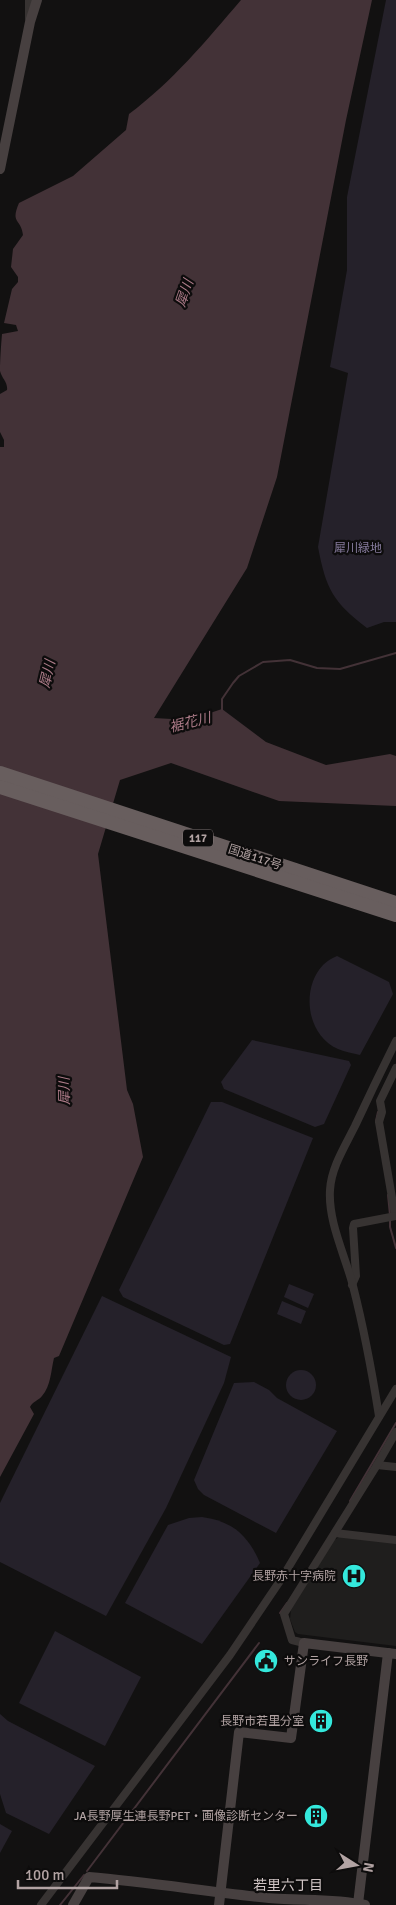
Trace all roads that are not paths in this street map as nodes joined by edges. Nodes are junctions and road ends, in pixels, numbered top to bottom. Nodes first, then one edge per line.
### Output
1 (28, 0) edge
2 (37, 0) edge
3 (30, 22) junction
4 (2, 149) edge
5 (0, 170) edge
6 (0, 774) edge
7 (0, 787) edge
8 (396, 903) edge
9 (396, 915) edge
10 (396, 1041) edge
11 (396, 1068) edge
12 (392, 1216) edge
13 (352, 1285) junction
14 (396, 1389) edge
15 (378, 1416) junction
16 (396, 1432) edge
17 (377, 1465) junction
18 (396, 1467) edge
19 (335, 1533) junction
20 (396, 1540) edge
21 (304, 1643) junction
22 (392, 1653) edge
23 (221, 1893) junction
24 (298, 1902) edge
25 (361, 1904) edge
26 (41, 1905) edge
27 (72, 1905) edge
28 (219, 1905) edge

1 - 3 street
2 - 3 street
3 - 4 street
4 - 5 street
6 - 8 highway, 国道117号 / 117
7 - 9 highway, 国道117号 / 117
10 - 13 street
11 - 12 street
12 - 13 street
13 - 15 street
14 - 15 street
15 - 26 street
16 - 17 street
17 - 18 street
17 - 19 street
19 - 20 street
19 - 21 street
21 - 22 street
21 - 23 street
22 - 25 street
23 - 24 street
23 - 27 street
23 - 28 street
24 - 25 street

